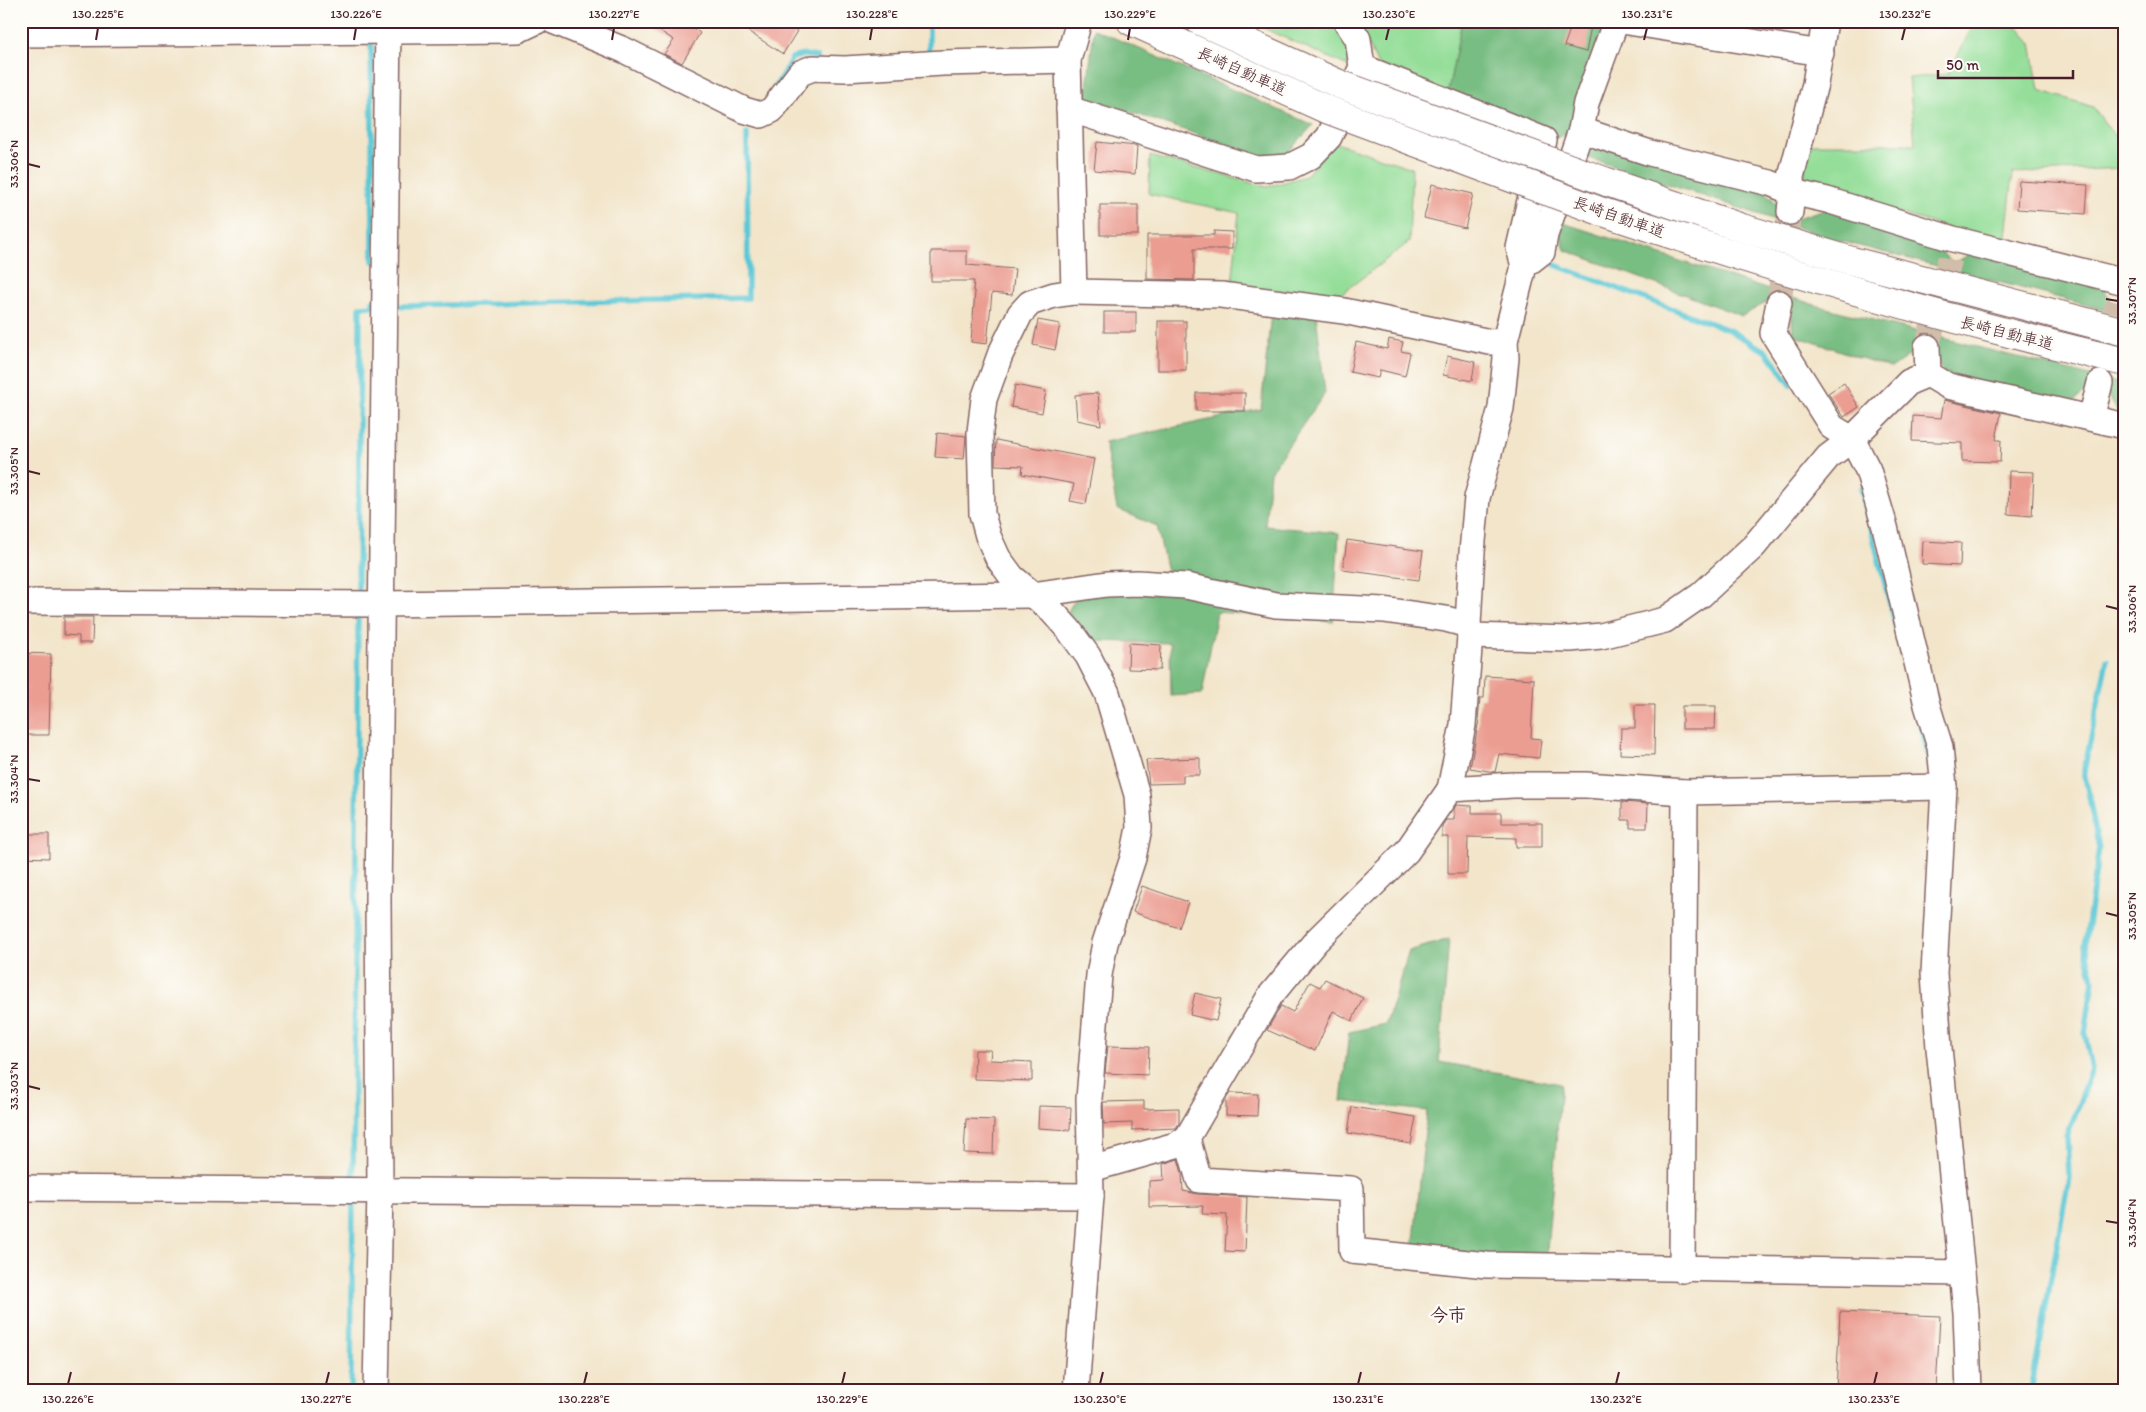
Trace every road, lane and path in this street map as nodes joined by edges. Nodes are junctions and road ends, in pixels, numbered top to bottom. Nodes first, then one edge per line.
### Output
1 (537, 21) edge
2 (553, 21) edge
3 (1079, 21) edge
4 (1131, 21) edge
5 (1200, 21) edge
6 (1346, 21) edge
7 (1616, 21) edge
8 (1622, 21) edge
9 (1825, 21) edge
10 (388, 26) edge
11 (21, 34) edge
12 (1821, 53) junction
13 (1068, 60) junction
14 (1362, 66) junction
15 (1069, 109) junction
16 (1581, 130) junction
17 (1791, 202) junction
18 (1524, 266) junction
19 (2121, 288) edge
20 (1074, 292) junction
21 (1779, 303) tunnel mouth
22 (2125, 332) edge
23 (1505, 341) junction
24 (1927, 347) tunnel mouth
25 (2125, 362) edge
26 (1928, 374) junction
27 (2100, 383) dead end
28 (2091, 418) junction
29 (2125, 426) edge
30 (1852, 439) junction
31 (1032, 595) junction
32 (21, 602) edge
33 (381, 604) junction
34 (1469, 630) junction
35 (1944, 787) junction
36 (1450, 789) junction
37 (1685, 792) junction
38 (1187, 1138) junction
39 (1091, 1169) junction
40 (21, 1188) edge
41 (380, 1190) junction
42 (1091, 1196) junction
43 (1682, 1270) junction
44 (1962, 1273) junction
45 (376, 1391) edge
46 (1076, 1391) edge
47 (1969, 1391) edge

1 - 10 street
2 - 13 street
3 - 13 street
4 - 25 highway, 長崎自動車道, bridge
5 - 22 highway, 長崎自動車道, bridge
6 - 14 street
7 - 16 street
8 - 12 street
9 - 12 street
10 - 11 street
10 - 33 street
12 - 17 street
13 - 15 street
14 - 15 street
14 - 18 street
15 - 20 street
16 - 17 street
16 - 18 street
17 - 19 street
18 - 23 street
20 - 23 street
20 - 31 street
21 - 30 street
23 - 34 street
24 - 26 street
26 - 28 street
26 - 30 street
27 - 28 street
28 - 29 street
30 - 34 street
30 - 35 street
31 - 33 street
31 - 34 street
31 - 39 street
32 - 33 street
33 - 41 street
34 - 36 street
35 - 37 street
35 - 44 street
36 - 37 street
36 - 38 street
37 - 43 street
38 - 39 street
38 - 43 street
39 - 42 street
40 - 41 street
41 - 42 street
41 - 45 street
42 - 46 street
43 - 44 street
44 - 47 street

